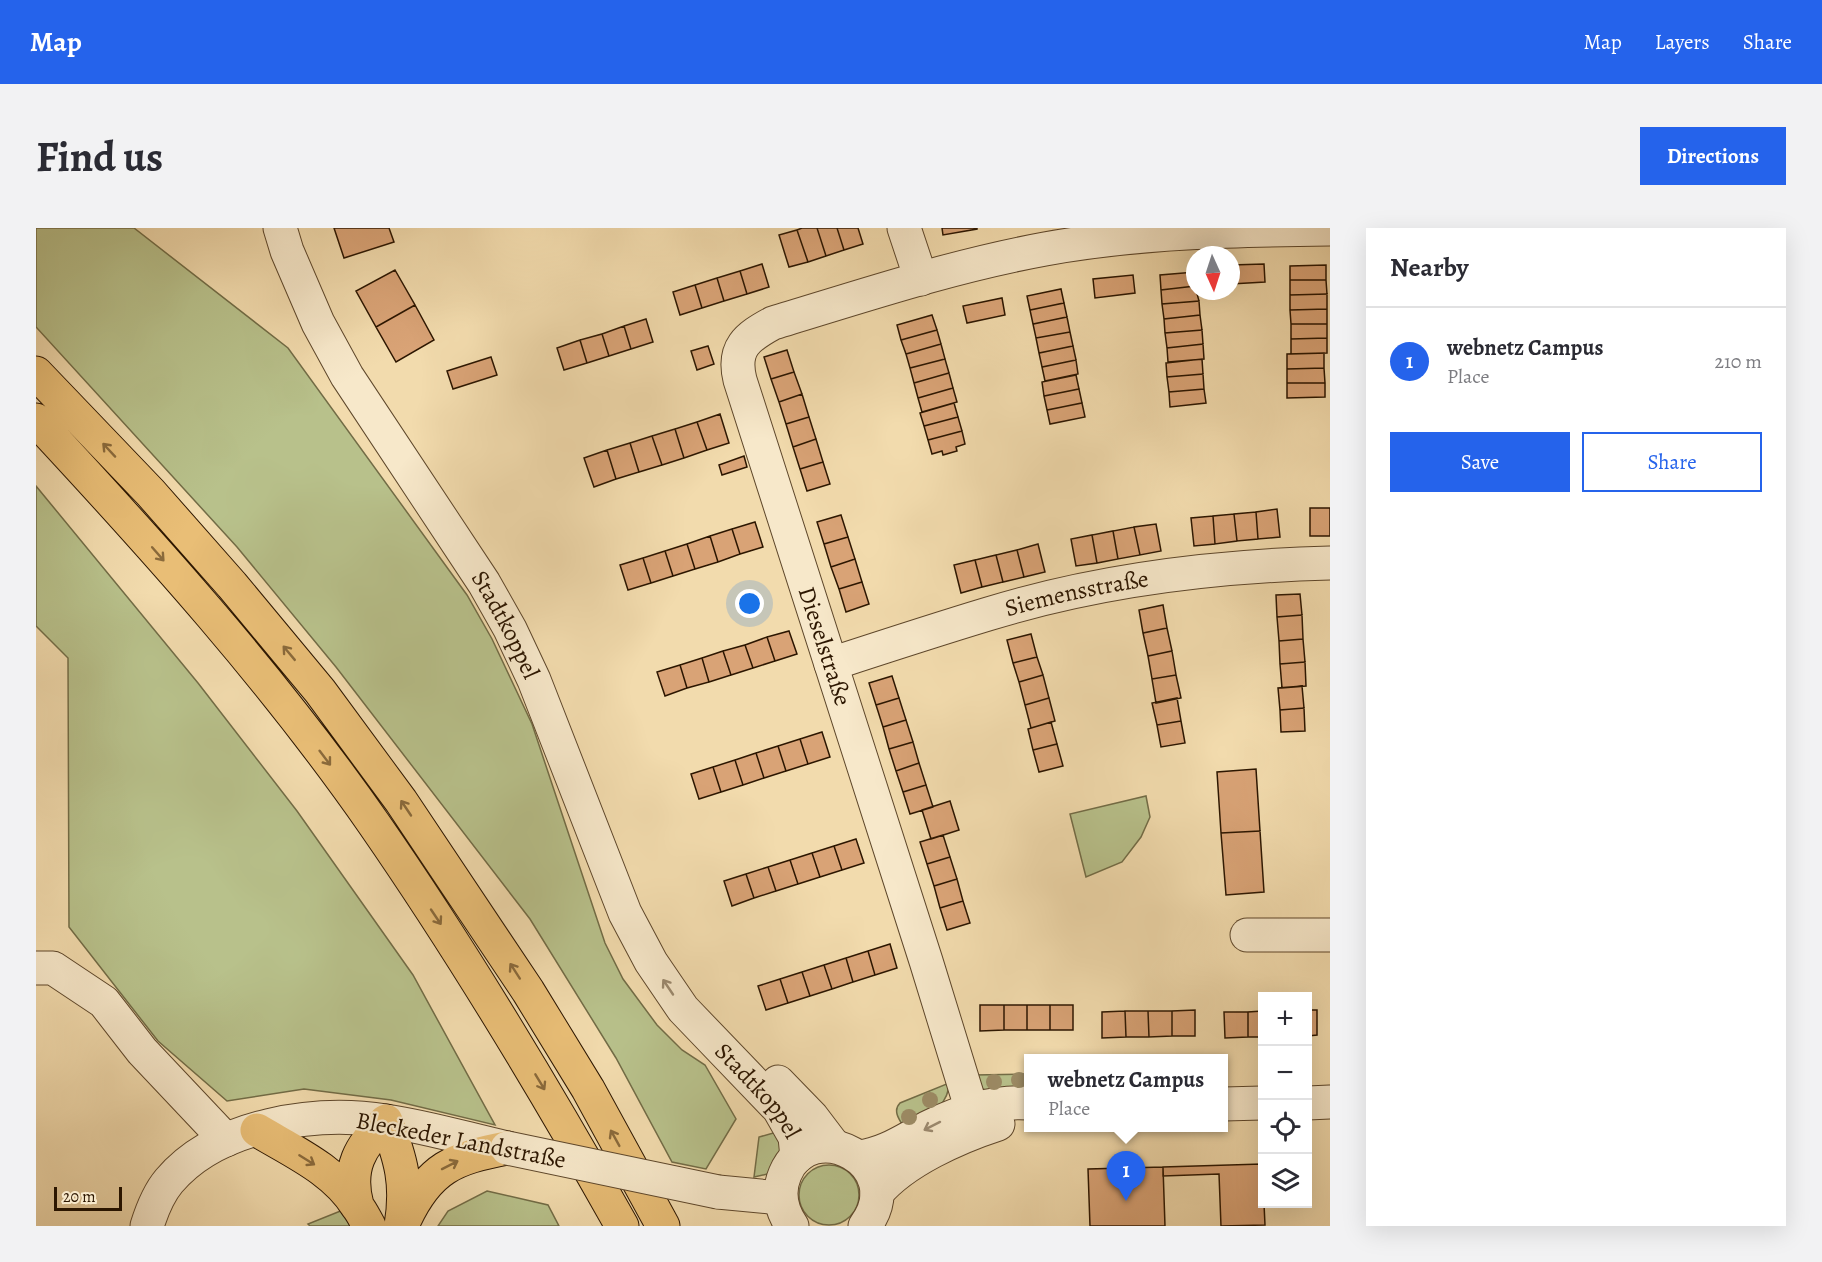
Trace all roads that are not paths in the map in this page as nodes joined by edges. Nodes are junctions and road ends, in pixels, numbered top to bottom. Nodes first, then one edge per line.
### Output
1 (280, 228) edge
2 (904, 228) edge
3 (1330, 229) edge
4 (921, 279) junction
5 (36, 373) edge
6 (36, 420) edge
7 (1330, 563) edge
8 (831, 664) junction
9 (1246, 935) dead end
10 (1330, 935) edge
11 (36, 968) edge
12 (706, 1031) junction
13 (1312, 1102) edge
14 (1330, 1102) edge
15 (1024, 1103) edge
16 (1258, 1103) edge
17 (1228, 1104) edge
18 (1024, 1117) edge
19 (974, 1120) junction
20 (386, 1121) junction
21 (257, 1130) junction
22 (226, 1140) junction
23 (507, 1148) junction
24 (846, 1151) junction
25 (797, 1157) junction
26 (877, 1193) junction
27 (786, 1212) edge
28 (363, 1215) edge
29 (147, 1226) edge
30 (401, 1226) edge
31 (622, 1226) edge
32 (663, 1226) edge
33 (865, 1226) edge

12 -> 1 street, Stadtkoppel
2 - 4 street
3 - 4 street, Dieselstraße
4 - 8 street, Dieselstraße
32 -> 5 highway
6 -> 31 highway
7 - 8 street, Siemensstraße
8 - 19 street, Dieselstraße
9 - 10 street
11 - 22 street
12 - 24 street, Stadtkoppel
12 - 25 street, Stadtkoppel
13 - 14 street
15 - 19 street
16 - 17 street
18 - 19 street
19 -> 24 street
19 - 26 street
20 - 21 street, Bleckeder Landstraße
20 - 23 street, Bleckeder Landstraße
20 - 28 highway
20 - 30 highway
21 - 22 street, Bleckeder Landstraße
21 -> 28 highway
22 - 29 street, Bleckeder Landstraße
23 - 27 street, Bleckeder Landstraße, bridge
30 -> 23 highway
24 - 25 street
24 - 26 street, Stadtkoppel
25 - 27 street
26 - 33 street

